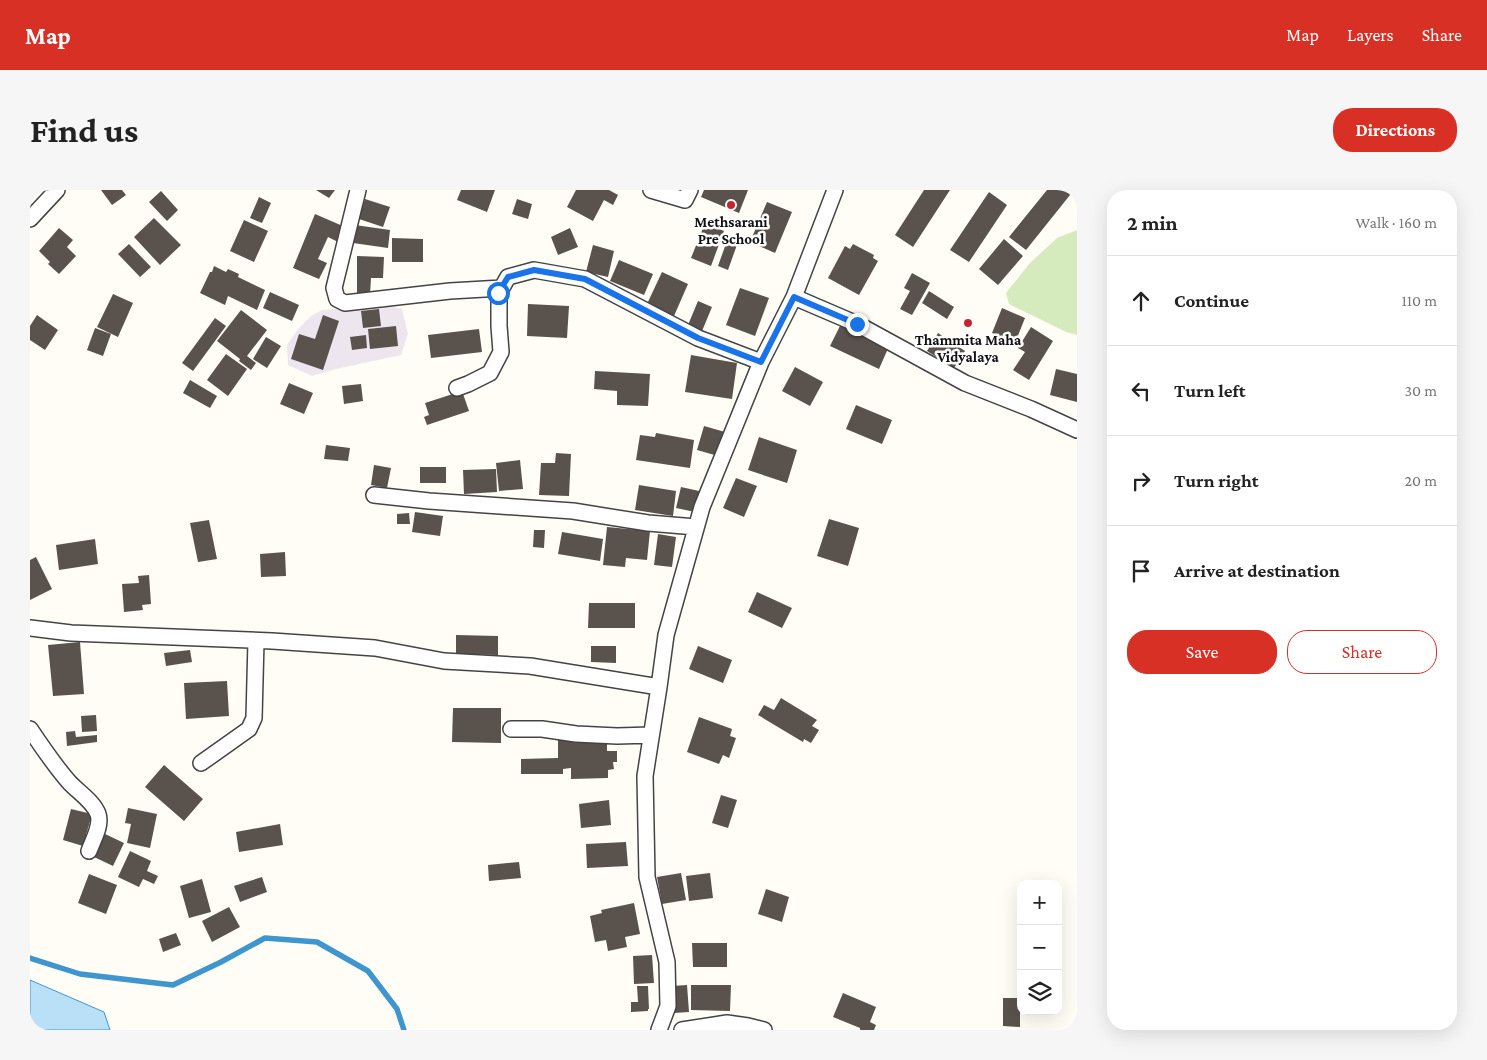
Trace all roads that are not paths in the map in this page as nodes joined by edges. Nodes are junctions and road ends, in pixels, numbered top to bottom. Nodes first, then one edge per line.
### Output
1 (58, 190) edge
2 (358, 190) edge
3 (652, 190) edge
4 (690, 190) edge
5 (835, 190) edge
6 (30, 219) edge
7 (502, 288) junction
8 (794, 297) junction
9 (761, 362) junction
10 (457, 388) dead end
11 (1077, 430) edge
12 (374, 495) dead end
13 (696, 527) junction
14 (30, 628) edge
15 (256, 641) junction
16 (659, 687) junction
17 (30, 729) edge
18 (511, 729) dead end
19 (651, 735) junction
20 (201, 762) dead end
21 (89, 851) dead end
22 (659, 1030) edge
23 (682, 1030) edge
24 (764, 1030) edge

1 - 6 street
2 - 7 street
3 - 4 street
5 - 8 street
7 - 9 street
7 - 10 street
8 - 9 street
8 - 11 street
9 - 13 street
12 - 13 street
13 - 16 street
14 - 15 street
15 - 16 street
15 - 20 street
16 - 19 street
17 - 21 street
18 - 19 street
19 - 22 street
23 - 24 street

